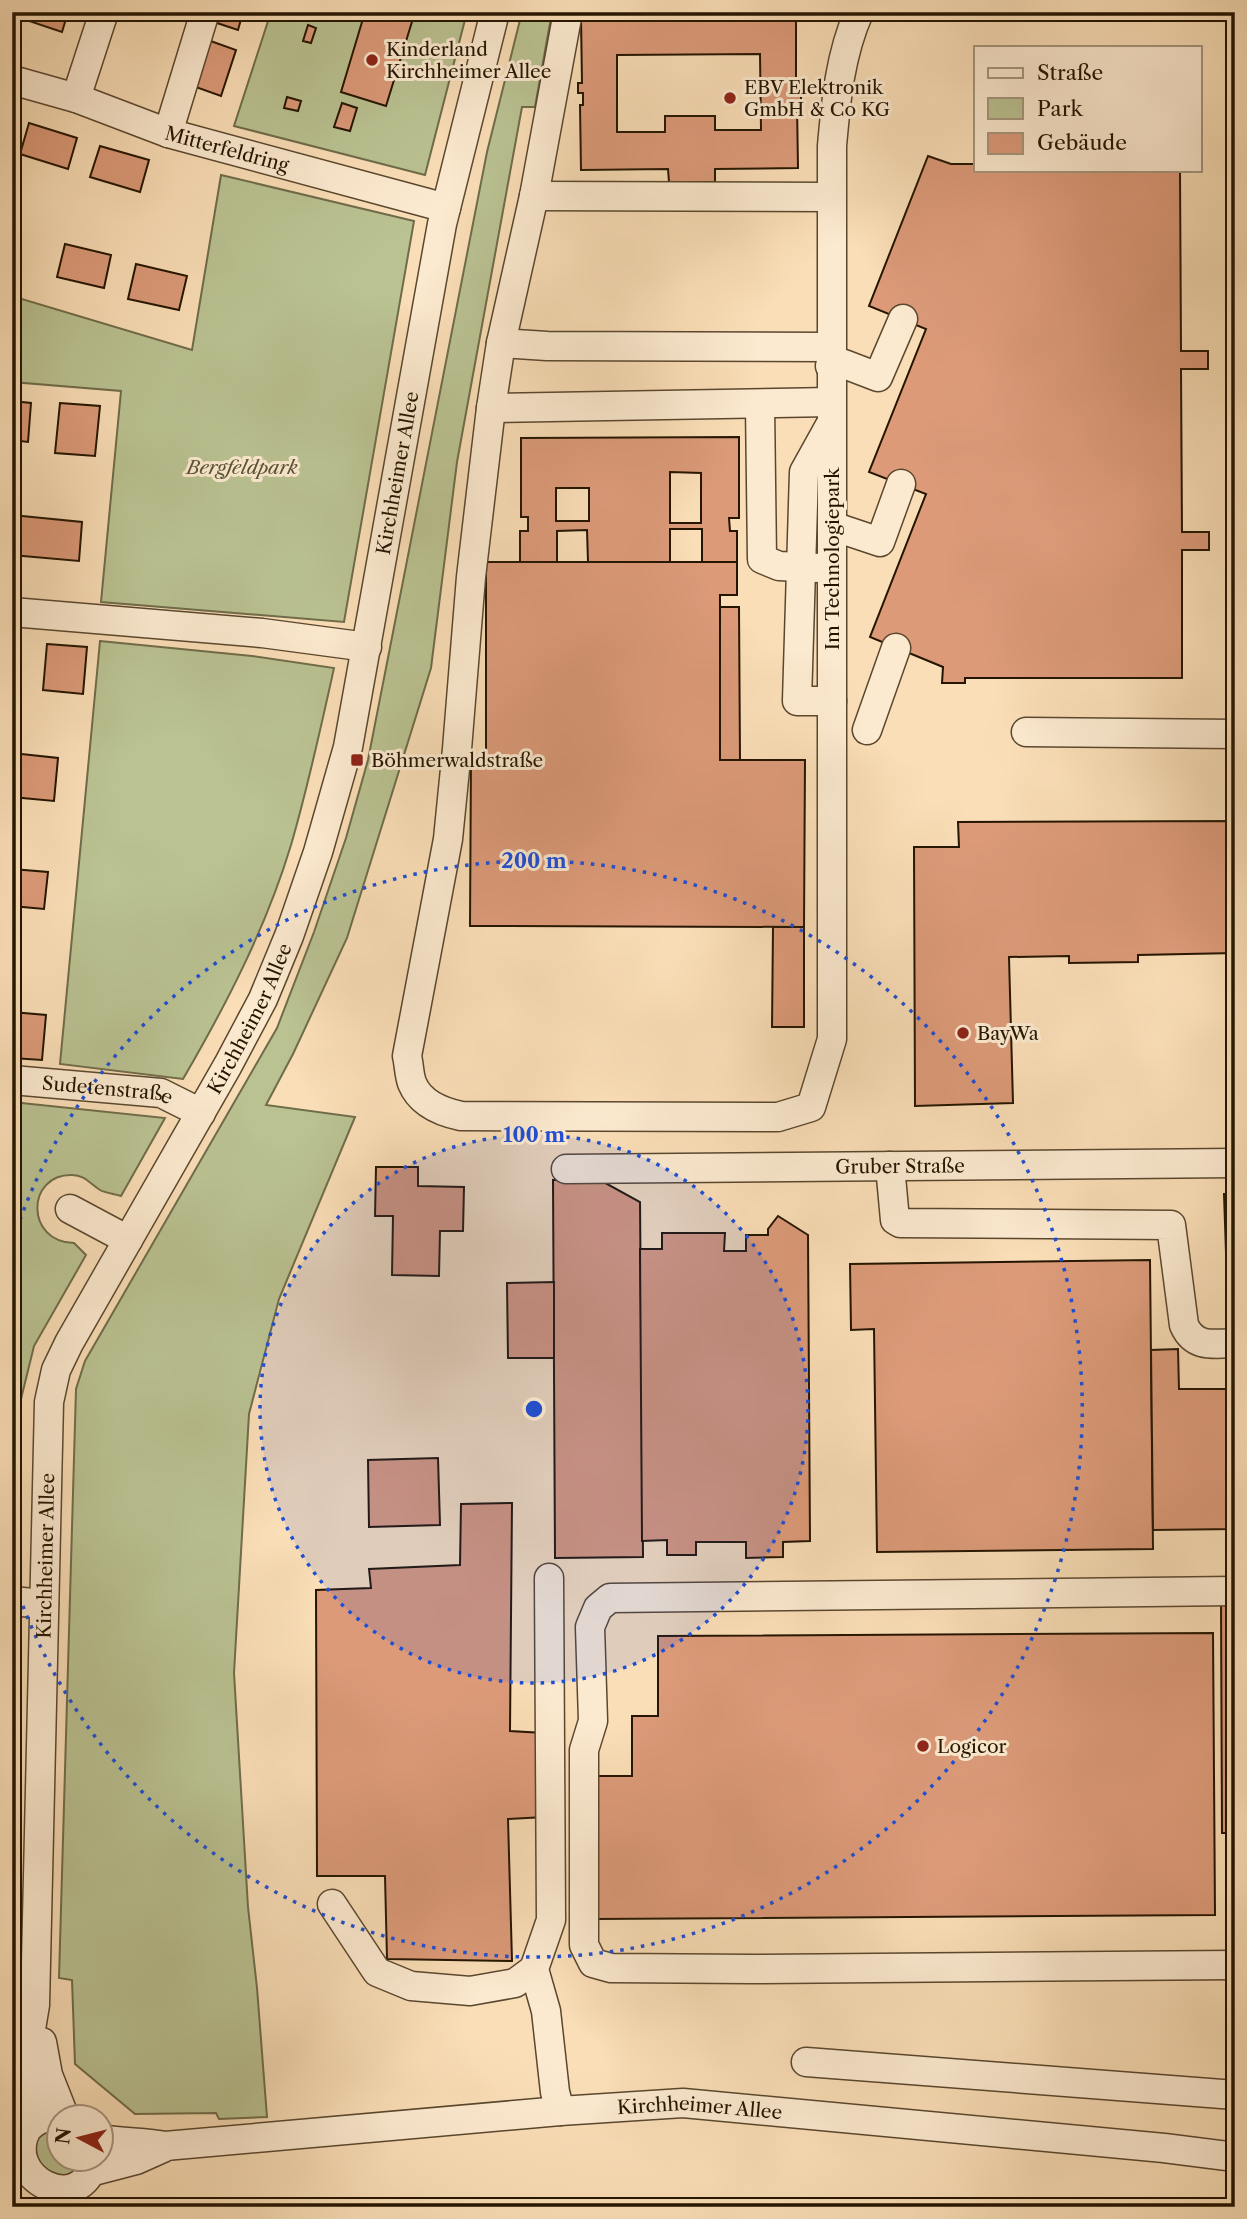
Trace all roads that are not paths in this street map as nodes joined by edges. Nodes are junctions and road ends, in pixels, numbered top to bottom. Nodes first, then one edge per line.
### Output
1 (104, 12) edge
2 (205, 12) edge
3 (495, 12) edge
4 (568, 12) edge
5 (859, 12) edge
6 (12, 80) edge
7 (76, 98) junction
8 (168, 133) junction
9 (534, 196) junction
10 (831, 197) junction
11 (446, 208) junction
12 (903, 319) dead end
13 (501, 343) junction
14 (830, 356) junction
15 (760, 405) junction
16 (491, 408) junction
17 (831, 412) junction
18 (901, 484) dead end
19 (832, 526) junction
20 (801, 568) junction
21 (832, 568) junction
22 (12, 612) edge
23 (367, 647) junction
24 (896, 648) dead end
25 (832, 701) junction
26 (831, 730) junction
27 (1026, 732) dead end
28 (1235, 734) edge
29 (12, 1080) edge
30 (201, 1113) junction
31 (1235, 1163) edge
32 (890, 1166) junction
33 (566, 1169) dead end
34 (70, 1209) dead end
35 (128, 1240) junction
36 (1235, 1343) edge
37 (549, 1578) dead end
38 (1235, 1591) edge
39 (12, 1601) edge
40 (44, 1604) junction
41 (332, 1904) dead end
42 (24, 1917) edge
43 (1235, 1965) edge
44 (534, 1969) junction
45 (35, 2005) junction
46 (806, 2062) dead end
47 (1235, 2095) edge
48 (59, 2104) edge
49 (560, 2111) junction
50 (46, 2118) edge
51 (21, 2136) edge
52 (116, 2141) edge
53 (165, 2147) junction
54 (1235, 2157) edge
55 (116, 2163) edge
56 (18, 2174) edge
57 (86, 2174) edge

1 - 7 street
2 - 8 street
3 - 11 street, Kirchheimer Allee
4 - 9 street
5 - 10 street, Im Technologiepark
6 - 7 street, Mitterfeldring
7 - 8 street, Mitterfeldring
8 - 11 street, Mitterfeldring
9 - 10 street
9 - 13 street
10 - 14 street, Im Technologiepark
11 - 23 street, Kirchheimer Allee
12 - 14 street
13 - 14 street
13 - 16 street
14 - 17 street, Im Technologiepark
15 - 16 street
15 - 17 street
15 - 20 street
16 - 26 street, Im Technologiepark
17 - 19 street, Im Technologiepark
17 - 20 street
18 - 19 street
19 - 21 street, Im Technologiepark
20 - 21 street
20 - 25 street
21 - 25 street, Im Technologiepark
22 - 23 street
23 - 30 street, Kirchheimer Allee
24 - 26 street
25 - 26 street, Im Technologiepark
27 - 28 street
29 - 30 street, Sudetenstraße
30 - 35 street, Kirchheimer Allee
31 - 32 street, Gruber Straße
32 - 33 street, Gruber Straße
32 - 36 street
34 - 35 street
35 - 40 street, Kirchheimer Allee
37 - 44 street
38 - 43 street
39 - 40 street
40 - 42 street, Kirchheimer Allee
41 - 44 street
42 - 45 street, Kirchheimer Allee
44 - 49 street
45 - 48 street, Kirchheimer Allee
45 - 51 street, Kirchheimer Allee
46 - 47 street
49 - 53 street, Kirchheimer Allee
49 - 54 street, Kirchheimer Allee
50 - 51 street
51 - 56 street, Kirchheimer Allee
52 - 53 street, Kirchheimer Allee
53 - 55 street, Kirchheimer Allee
56 - 57 street

